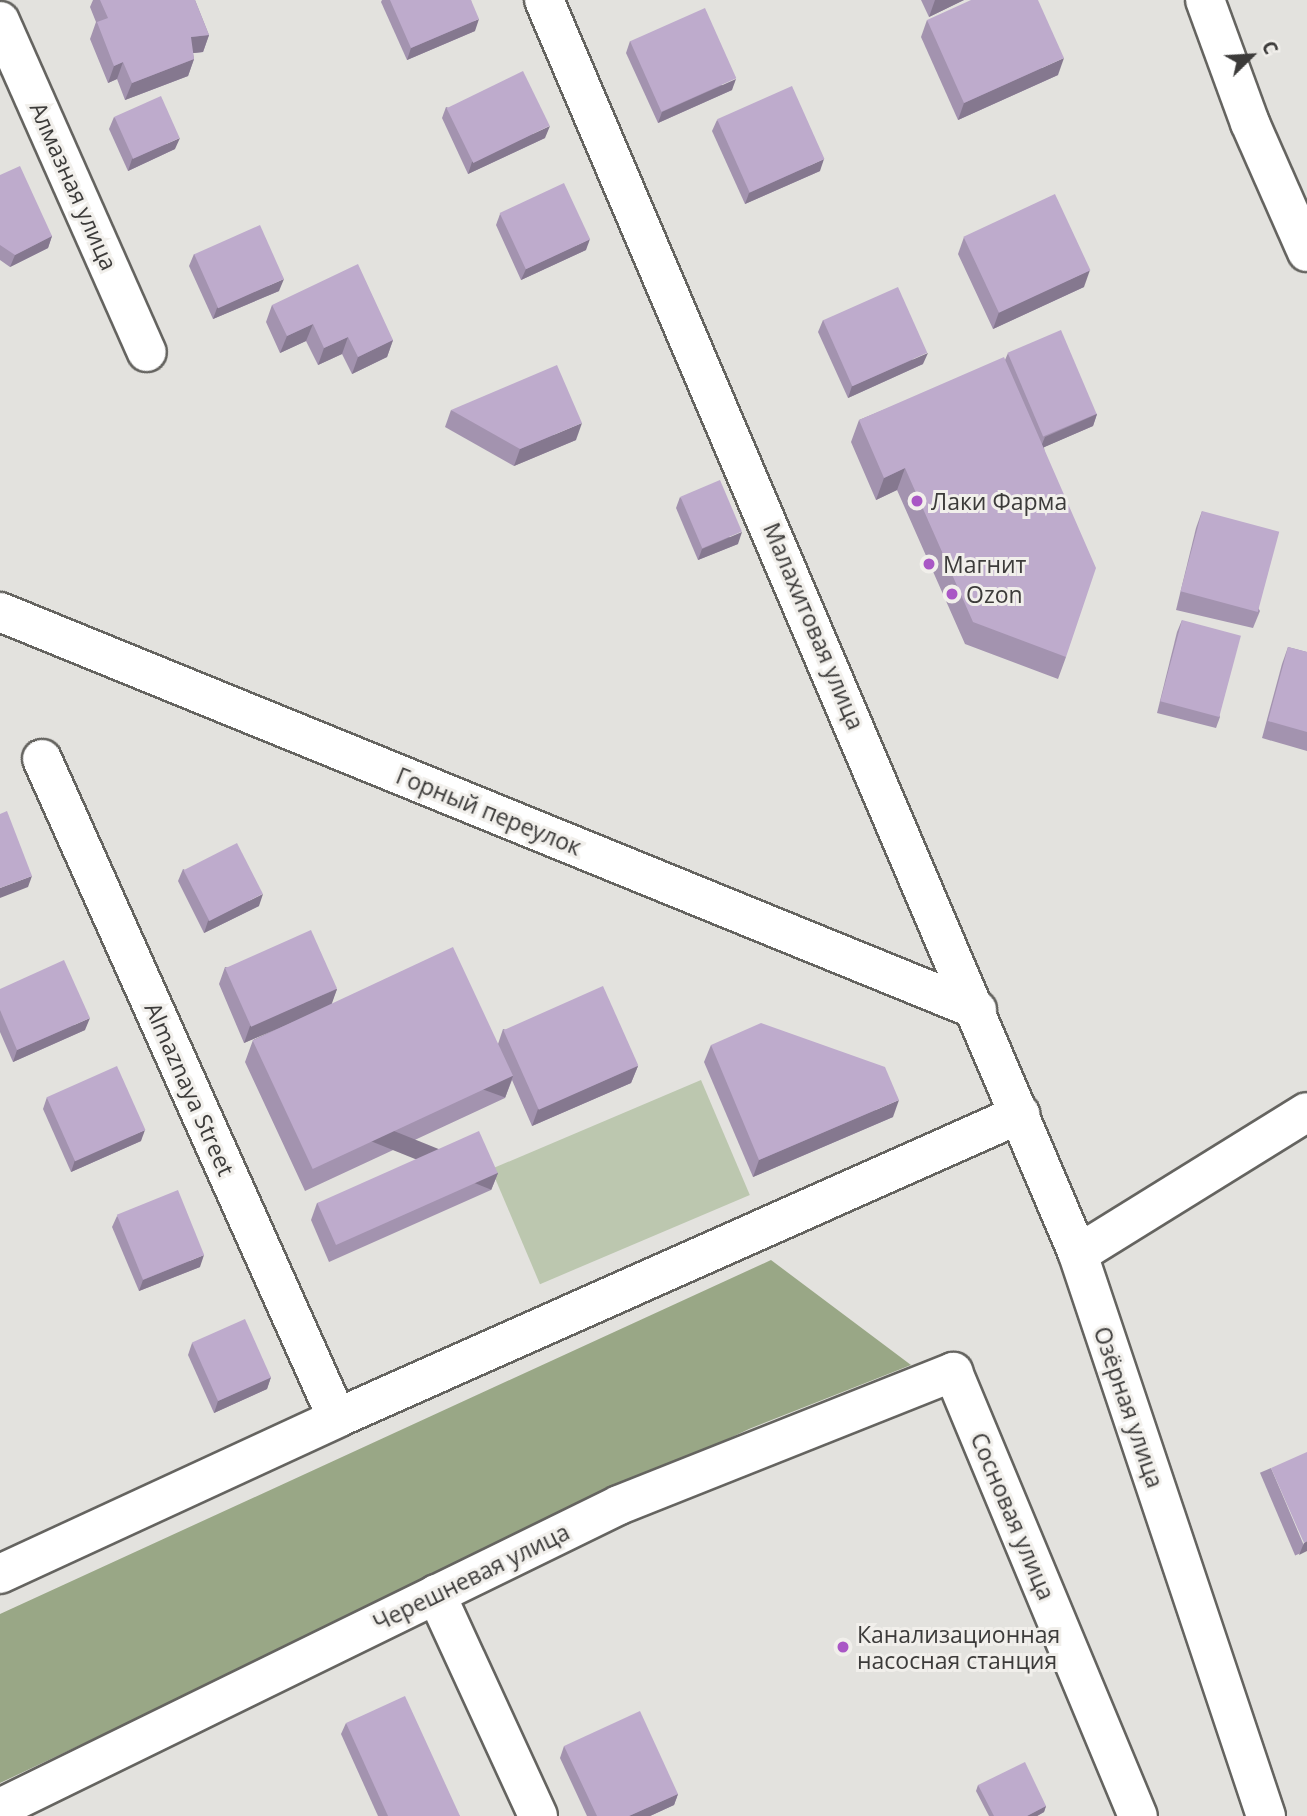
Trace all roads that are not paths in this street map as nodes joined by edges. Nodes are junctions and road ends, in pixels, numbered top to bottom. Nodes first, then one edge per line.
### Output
1 (544, 0) edge
2 (1205, 0) edge
3 (0, 21) edge
4 (1307, 252) edge
5 (147, 352) dead end
6 (0, 612) edge
7 (42, 759) dead end
8 (977, 1010) junction
9 (1307, 1112) edge
10 (1020, 1114) junction
11 (1078, 1254) junction
12 (953, 1372) joint
13 (337, 1418) junction
14 (0, 1574) edge
15 (436, 1594) junction
16 (0, 1808) edge
17 (538, 1816) edge
18 (1138, 1816) edge
19 (1266, 1816) edge

1 - 8 street, Малахитовая улица
2 - 4 street
3 - 5 street, Алмазная улица
6 - 8 street, Горный переулок
7 - 13 street, Almaznaya Street
8 - 10 street, Малахитовая улица
9 - 11 street
10 - 11 street, Малахитовая улица
10 - 13 street
11 - 19 street, Озёрная улица
12 - 15 street, Черешневая улица
12 - 18 street, Сосновая улица
13 - 14 street
15 - 16 street, Черешневая улица
15 - 17 street

